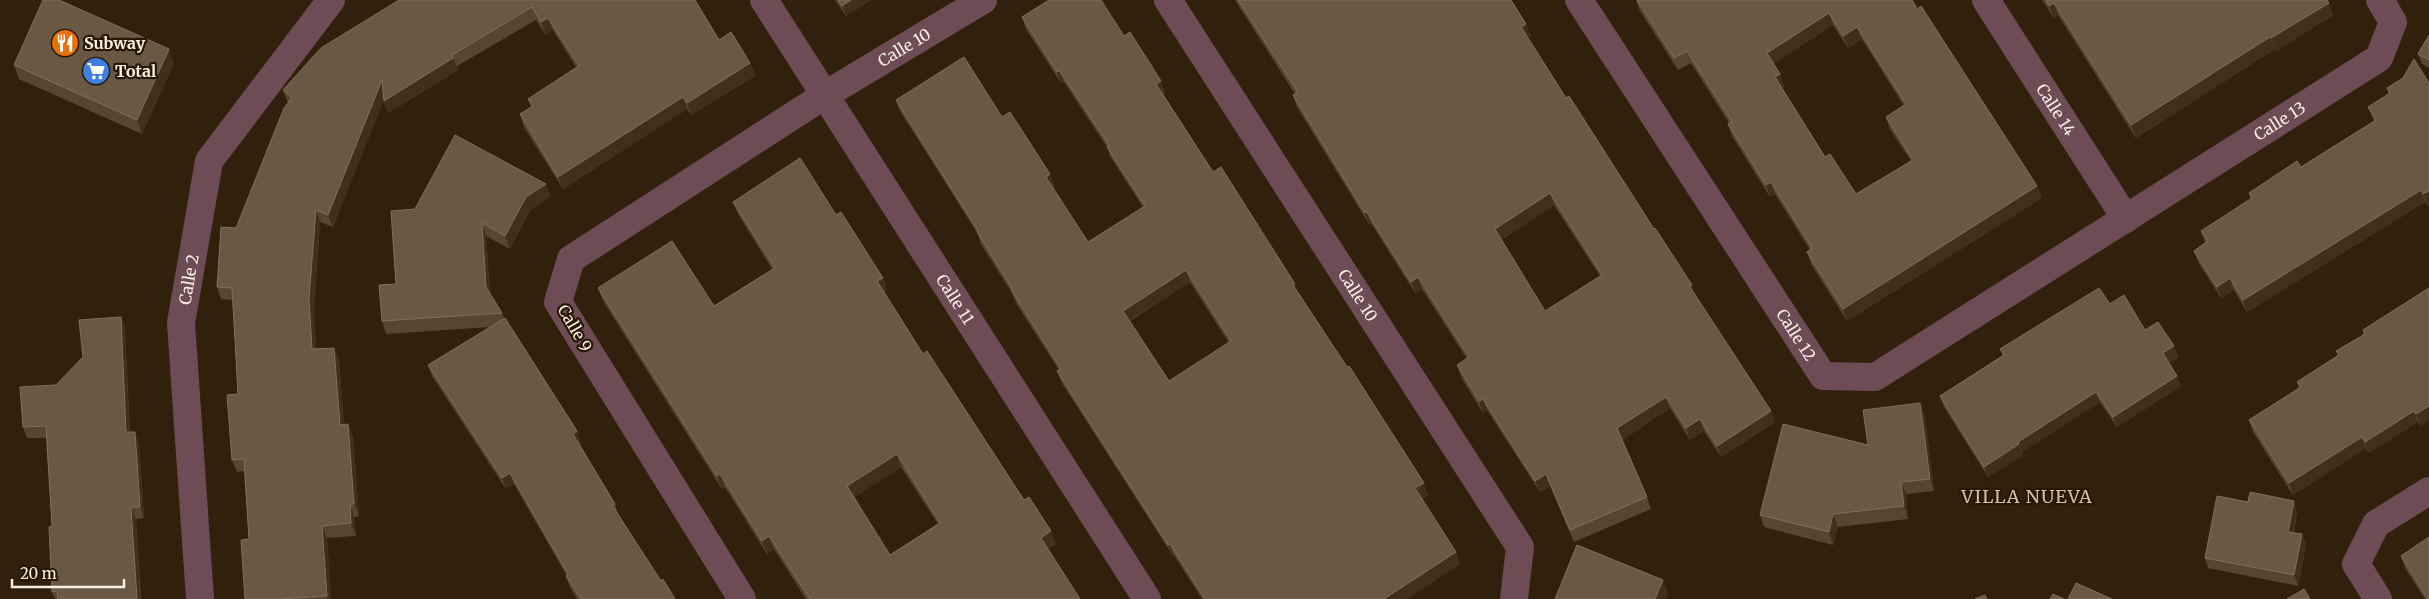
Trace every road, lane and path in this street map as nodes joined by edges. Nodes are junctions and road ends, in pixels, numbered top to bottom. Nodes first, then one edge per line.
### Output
1 (331, 0) edge
2 (764, 0) edge
3 (983, 0) edge
4 (1168, 0) edge
5 (1579, 0) edge
6 (1986, 0) edge
7 (2380, 0) edge
8 (825, 95) junction
9 (2126, 219) junction
10 (2429, 491) edge
11 (200, 599) edge
12 (742, 599) edge
13 (1147, 599) edge
14 (1514, 599) edge
15 (2378, 599) edge

1 - 11 street, Calle 2
2 - 8 street, Calle 11
3 - 8 street, Calle 10
4 - 14 street, Calle 10
5 - 9 street, Calle 12
6 - 9 street, Calle 14
7 - 9 street, Calle 13
8 - 12 street, Calle 9
8 - 13 street, Calle 11
10 - 15 street

